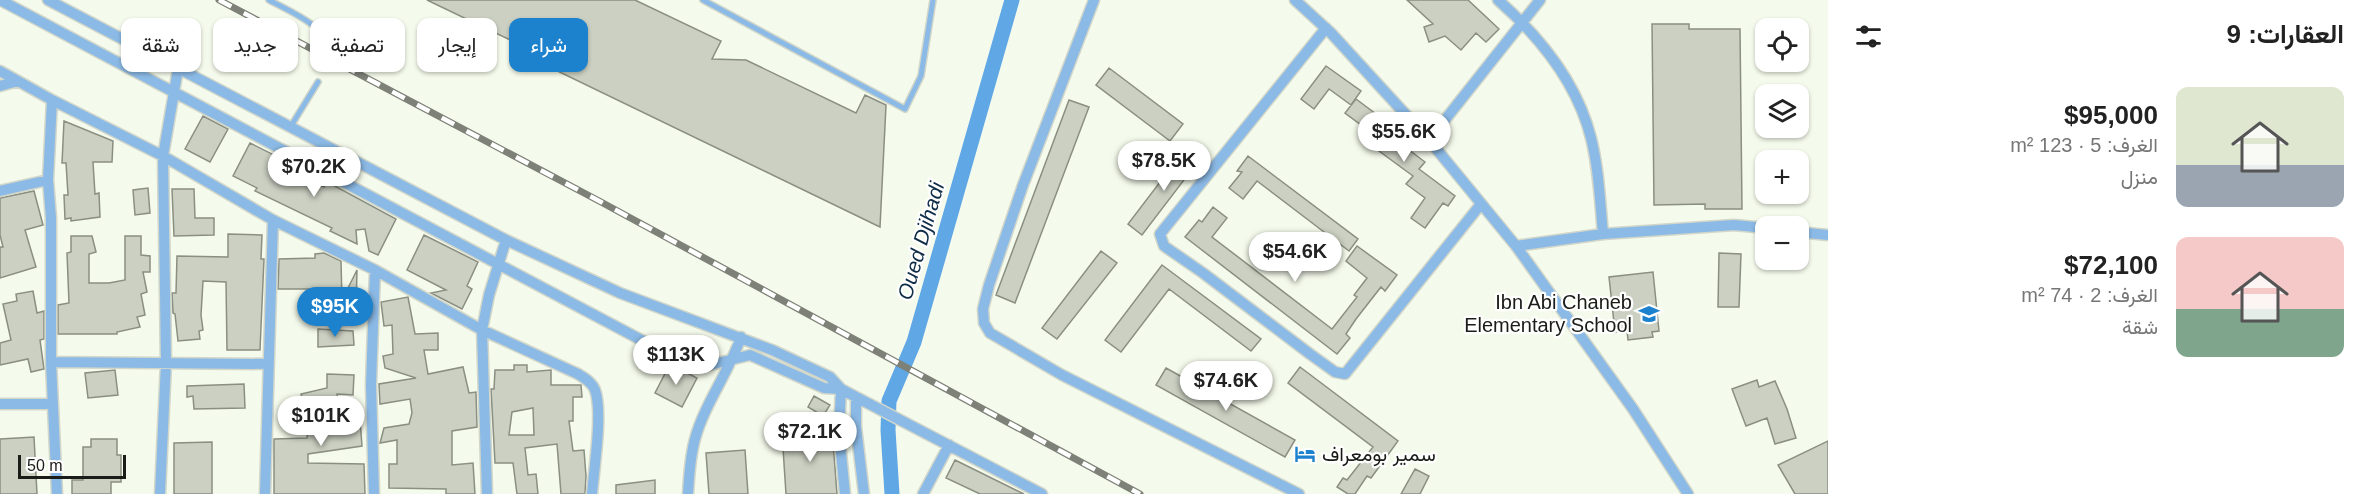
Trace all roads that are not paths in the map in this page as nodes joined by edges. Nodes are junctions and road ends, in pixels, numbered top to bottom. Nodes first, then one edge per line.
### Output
1 (0, 0) edge
2 (48, 0) edge
3 (269, 0) edge
4 (702, 0) edge
5 (933, 0) edge
6 (1094, 0) edge
7 (1295, 0) edge
8 (1498, 0) edge
9 (1540, 0) edge
10 (1523, 22) junction
11 (310, 24) edge
12 (1326, 28) junction
13 (121, 39) edge
14 (0, 71) edge
15 (177, 72) edge
16 (184, 72) edge
17 (18, 81) junction
18 (318, 82) dead end
19 (0, 86) edge
20 (173, 92) junction
21 (52, 100) junction
22 (291, 126) junction
23 (1429, 140) junction
24 (163, 156) junction
25 (48, 180) junction
26 (0, 191) edge
27 (1481, 204) junction
28 (273, 220) junction
29 (1755, 227) edge
30 (1809, 233) edge
31 (1603, 234) junction
32 (1828, 235) edge
33 (506, 240) junction
34 (1516, 246) junction
35 (497, 264) junction
36 (375, 270) junction
37 (482, 330) junction
38 (741, 337) junction
39 (733, 358) junction
40 (51, 362) junction
41 (166, 363) junction
42 (269, 364) junction
43 (841, 389) junction
44 (856, 397) junction
45 (0, 404) edge
46 (52, 404) junction
47 (950, 445) junction
48 (57, 494) edge
49 (160, 494) edge
50 (265, 494) edge
51 (374, 494) edge
52 (486, 494) edge
53 (592, 494) edge
54 (688, 494) edge
55 (845, 494) edge
56 (864, 494) edge
57 (923, 494) edge
58 (1042, 494) edge
59 (1299, 494) edge
60 (1688, 494) edge

1 - 20 street
2 - 13 street
3 - 11 lane
4 - 5 lane
6 - 59 street
7 - 12 street
8 - 10 street
9 - 10 street
10 - 23 street
10 - 31 street
12 - 23 street
12 - 27 street
14 - 17 street
15 - 20 street
16 - 22 street
17 - 19 street
17 - 21 street
18 - 22 lane
20 - 24 street
20 - 35 street
21 - 24 street
21 - 25 street
22 - 33 street
23 - 27 street
24 - 28 street
24 - 41 street
25 - 26 street
25 - 40 street
27 - 34 street
28 - 36 street
28 - 42 street
29 - 31 street
30 - 32 street
31 - 34 street
33 - 35 street
33 - 38 street
34 - 60 street
35 - 37 street
35 - 39 street
36 - 37 street
36 - 51 street
37 - 52 street
37 - 53 street
38 - 39 street
38 - 43 street
39 - 43 street
39 - 54 street
40 - 41 street
40 - 46 street
41 - 42 street
41 - 49 street
42 - 50 street
43 - 44 street
43 - 55 street
44 - 47 street
44 - 56 street
45 - 46 street
46 - 48 street
47 - 57 street
47 - 58 street

